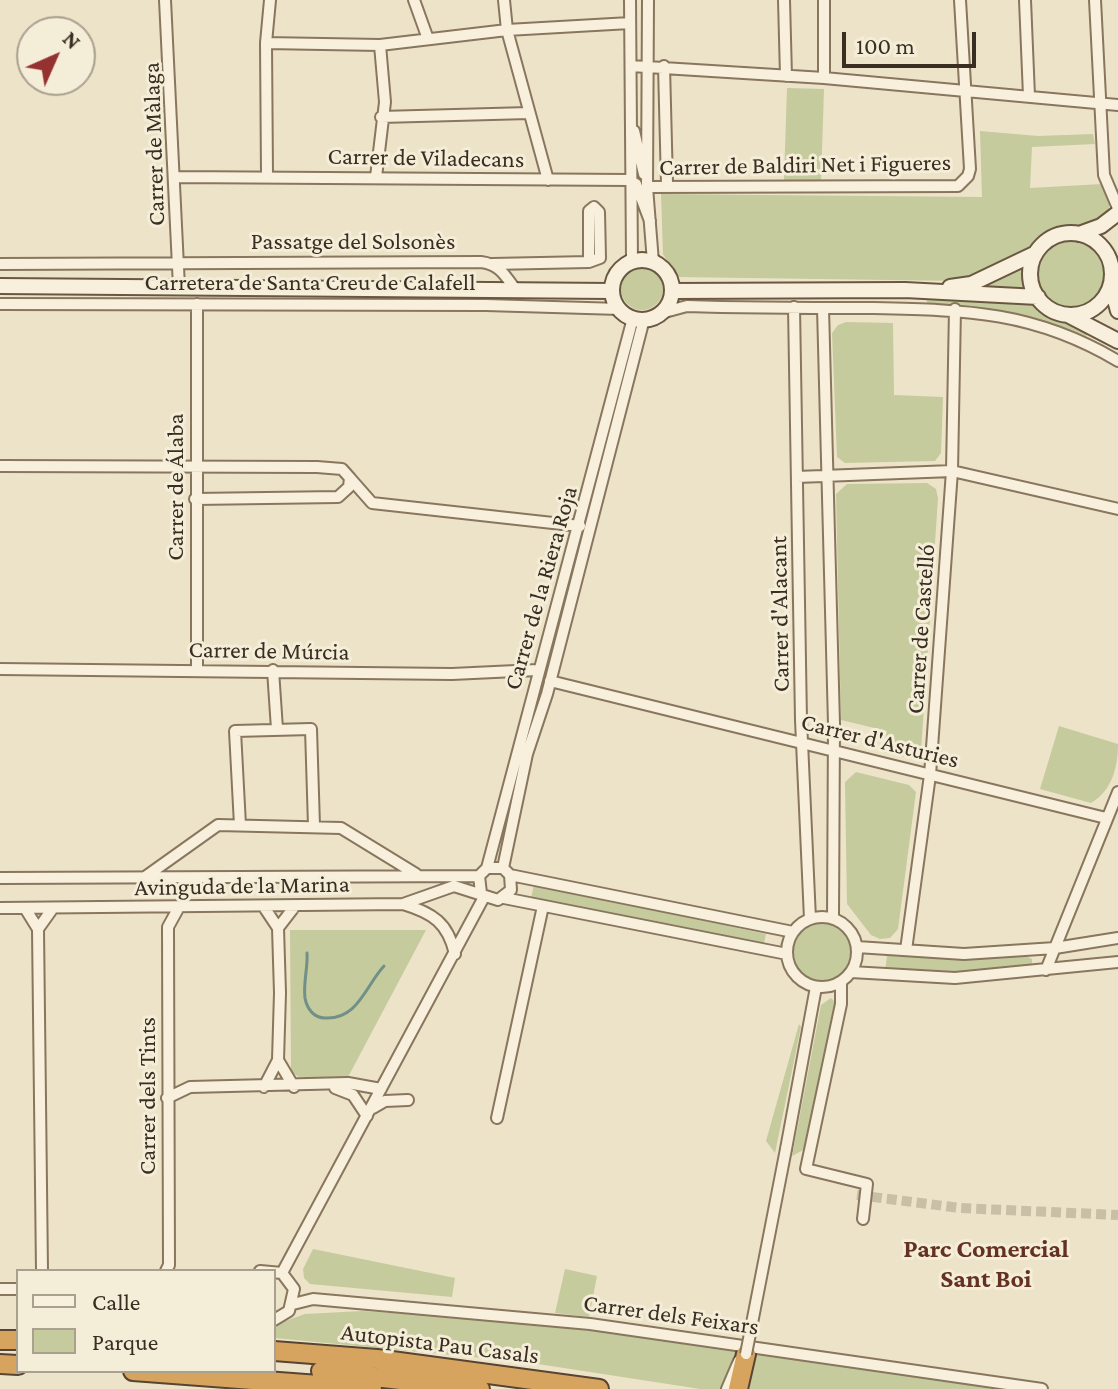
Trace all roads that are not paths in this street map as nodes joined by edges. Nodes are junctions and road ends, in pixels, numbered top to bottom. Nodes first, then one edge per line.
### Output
1 (165, 0) edge
2 (270, 0) edge
3 (414, 0) edge
4 (504, 0) edge
5 (630, 0) edge
6 (648, 0) edge
7 (784, 0) edge
8 (824, 0) edge
9 (960, 0) edge
10 (1025, 0) edge
11 (1095, 0) edge
12 (279, 1) edge
13 (630, 23) junction
14 (507, 30) junction
15 (428, 39) junction
16 (266, 43) junction
17 (380, 45) junction
18 (631, 66) junction
19 (648, 66) junction
20 (664, 66) junction
21 (786, 76) junction
22 (824, 78) junction
23 (965, 90) junction
24 (1029, 96) junction
25 (1102, 103) junction
26 (1118, 105) edge
27 (529, 113) junction
28 (381, 117) junction
29 (631, 118) junction
30 (267, 175) junction
31 (175, 177) junction
32 (376, 177) junction
33 (548, 180) junction
34 (629, 180) junction
35 (667, 184) junction
36 (647, 187) junction
37 (1118, 211) edge
38 (650, 221) junction
39 (1078, 234) junction
40 (1118, 247) edge
41 (1036, 253) junction
42 (179, 262) junction
43 (589, 262) dead end
44 (632, 262) junction
45 (653, 262) junction
46 (0, 264) edge
47 (492, 264) junction
48 (1111, 264) junction
49 (1111, 285) junction
50 (0, 286) edge
51 (179, 287) junction
52 (515, 289) junction
53 (612, 291) junction
54 (672, 291) junction
55 (926, 291) junction
56 (1038, 297) junction
57 (0, 304) edge
58 (197, 304) junction
59 (794, 307) junction
60 (823, 308) junction
61 (620, 309) junction
62 (955, 309) junction
63 (1118, 311) edge
64 (661, 313) junction
65 (1068, 315) junction
66 (639, 319) junction
67 (1118, 341) edge
68 (1118, 361) edge
69 (0, 466) edge
70 (195, 468) junction
71 (952, 471) junction
72 (827, 476) junction
73 (797, 477) junction
74 (350, 478) junction
75 (195, 499) junction
76 (1118, 509) edge
77 (580, 526) junction
78 (0, 669) edge
79 (197, 669) junction
80 (273, 670) junction
81 (537, 670) junction
82 (550, 681) junction
83 (277, 729) junction
84 (804, 743) junction
85 (834, 751) junction
86 (930, 775) junction
87 (1118, 792) edge
88 (1106, 818) junction
89 (240, 825) junction
90 (314, 826) junction
91 (506, 871) junction
92 (483, 872) junction
93 (417, 875) junction
94 (0, 878) edge
95 (145, 878) junction
96 (482, 895) junction
97 (504, 898) junction
98 (403, 904) junction
99 (295, 906) junction
100 (543, 906) junction
101 (154, 907) junction
102 (179, 907) junction
103 (264, 907) junction
104 (0, 908) edge
105 (25, 908) junction
106 (53, 908) junction
107 (810, 919) junction
108 (833, 919) junction
109 (168, 927) junction
110 (278, 928) junction
111 (38, 929) junction
112 (793, 932) junction
113 (1118, 938) edge
114 (857, 947) junction
115 (1055, 948) junction
116 (906, 950) junction
117 (455, 954) junction
118 (787, 954) junction
119 (1118, 962) edge
120 (1046, 970) junction
121 (851, 972) junction
122 (841, 982) junction
123 (816, 987) junction
124 (278, 1060) junction
125 (167, 1070) junction
126 (325, 1086) junction
127 (190, 1087) junction
128 (264, 1087) junction
129 (294, 1087) junction
130 (381, 1089) junction
131 (167, 1098) junction
132 (408, 1100) dead end
133 (367, 1116) junction
134 (497, 1118) dead end
135 (863, 1219) dead end
136 (39, 1269) edge
137 (169, 1269) edge
138 (276, 1272) edge
139 (282, 1273) junction
140 (293, 1304) junction
141 (276, 1319) edge
142 (276, 1351) edge
143 (746, 1354) joint
144 (276, 1368) edge
145 (160, 1373) edge
146 (738, 1384) edge
147 (372, 1389) edge
148 (480, 1389) edge
149 (599, 1389) edge
150 (1042, 1389) edge

1 - 31 street, Carrer de Màlaga
2 - 12 street
2 - 16 street
3 - 15 street
4 - 14 street
5 - 13 street
6 - 19 street
7 - 21 street
8 - 22 street
9 - 23 street
10 - 24 street
11 - 25 street
13 - 14 street
13 - 18 street
14 - 15 street
14 - 27 street
15 - 17 street
16 - 17 street
16 - 30 street
17 - 28 street
18 - 19 street
18 - 29 street
19 - 20 street
19 - 36 street
20 - 21 street
20 - 35 street
21 - 22 street
22 - 23 street
23 - 24 street
23 - 35 street, Carrer de Baldiri Net i Figueres
24 - 25 street
25 - 26 street
25 - 37 street
27 - 28 street
27 - 33 street
28 - 32 street
29 - 34 street
29 - 36 street
30 - 31 street, Carrer de Viladecans
30 - 32 street, Carrer de Viladecans
31 - 42 street, Carrer de Màlaga
32 - 33 street, Carrer de Viladecans
33 - 34 street, Carrer de Viladecans
34 - 38 street
34 - 44 street
35 - 36 street, Carrer de Baldiri Net i Figueres
36 - 38 street
37 - 39 street
38 - 45 street
39 - 41 street
39 - 48 street
40 - 48 street
41 - 55 street
41 - 56 street
42 - 46 street, Passatge del Solsonès
42 - 47 street, Passatge del Solsonès
42 - 51 street, Carrer de Màlaga
43 - 47 street, Passatge del Solsonès
44 - 45 street
44 - 53 street
45 - 54 street
47 - 52 street
48 - 49 street
49 - 63 street
49 - 65 street
50 - 51 street, Carretera de Santa Creu de Calafell
51 - 52 street, Carretera de Santa Creu de Calafell
52 - 53 street, Carretera de Santa Creu de Calafell
53 - 61 street
54 - 55 street
54 - 64 street
55 - 56 street
56 - 65 street
57 - 58 street, Carretera de Santa Creu de Calafell
58 - 61 street, Carretera de Santa Creu de Calafell
58 - 70 street, Carrer de Álaba
59 - 60 street
59 - 64 street
59 - 73 street, Carrer d'Alacant
60 - 62 street
60 - 72 street, Carrer d'Alacant
61 - 66 street
62 - 68 street
62 - 71 street, Carrer de Castelló
64 - 66 street
65 - 67 street
66 - 77 street, Carrer de la Riera Roja
66 - 82 street, Carrer de la Riera Roja
69 - 70 street
70 - 74 street
70 - 75 street, Carrer de Álaba
71 - 72 street
71 - 76 street
71 - 86 street, Carrer de Castelló
72 - 73 street
72 - 85 street, Carrer d'Alacant
73 - 84 street, Carrer d'Alacant
74 - 75 street
74 - 77 street
75 - 79 street, Carrer de Álaba
77 - 81 street, Carrer de la Riera Roja
78 - 79 street, Carrer de Múrcia
79 - 80 street, Carrer de Múrcia
80 - 81 street, Carrer de Múrcia
80 - 83 street
81 - 92 street, Carrer de la Riera Roja
82 - 84 street, Carrer d'Asturies
82 - 91 street, Carrer de la Riera Roja
83 - 89 street
83 - 90 street
84 - 85 street, Carrer d'Asturies
84 - 107 street, Carrer d'Alacant
85 - 86 street, Carrer d'Asturies
85 - 108 street, Carrer d'Alacant
86 - 88 street, Carrer d'Asturies
86 - 116 street, Carrer de Castelló
87 - 88 street
88 - 115 street
89 - 90 street, Avinguda de la Marina
89 - 95 street, Avinguda de la Marina
90 - 93 street, Avinguda de la Marina
91 - 92 street
91 - 97 street
91 - 112 street
92 - 93 street, Avinguda de la Marina
92 - 96 street
93 - 95 street, Avinguda de la Marina
94 - 95 street, Avinguda de la Marina
96 - 97 street
96 - 98 street, Avinguda de la Marina
96 - 117 street
97 - 100 street
98 - 99 street, Avinguda de la Marina
98 - 117 street
99 - 103 street, Avinguda de la Marina
99 - 110 street
100 - 118 street
100 - 134 street
101 - 102 street, Avinguda de la Marina
101 - 106 street, Avinguda de la Marina
101 - 109 street
102 - 103 street, Avinguda de la Marina
102 - 109 street, Carrer dels Tints
103 - 110 street
104 - 105 street, Avinguda de la Marina
105 - 106 street, Avinguda de la Marina
105 - 111 street
106 - 111 street
107 - 108 street
107 - 112 street
108 - 114 street
109 - 125 street, Carrer dels Tints
110 - 124 street
111 - 136 street
112 - 118 street
113 - 115 street
114 - 116 street
114 - 121 street
115 - 116 street
115 - 120 street
117 - 130 street
118 - 123 street
119 - 120 street
120 - 121 street
121 - 122 street
122 - 123 street
122 - 135 street
123 - 143 street, bridge
124 - 128 street
124 - 129 street
125 - 127 street
125 - 131 street, Carrer dels Tints
126 - 129 street
126 - 130 street
126 - 133 street
127 - 128 street
127 - 131 street
128 - 129 street
130 - 133 street
131 - 137 street, Carrer dels Tints
132 - 133 street
133 - 139 street
138 - 139 street
139 - 140 street
140 - 141 street
140 - 150 street, Carrer dels Feixars
142 - 149 highway, Autopista Pau Casals
143 - 146 highway
144 - 148 highway, Autopista Pau Casals
145 - 147 highway

